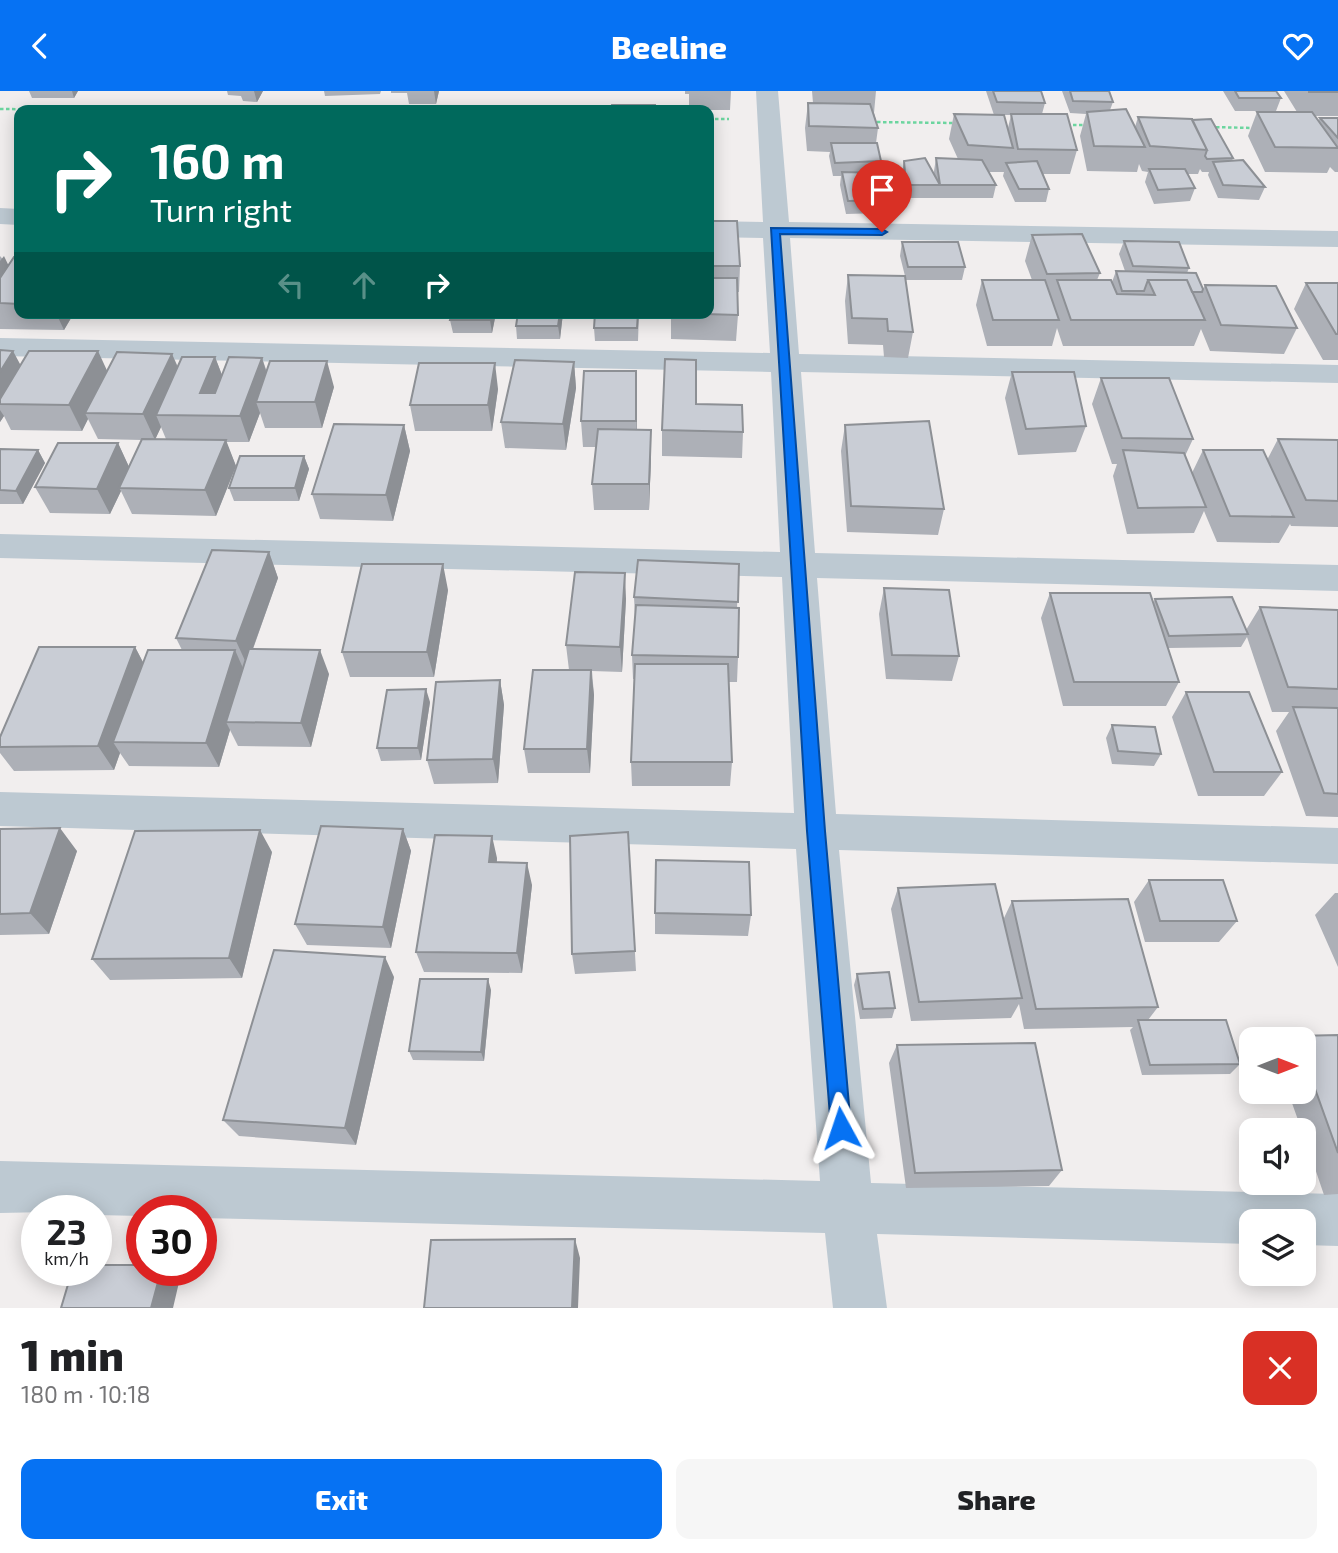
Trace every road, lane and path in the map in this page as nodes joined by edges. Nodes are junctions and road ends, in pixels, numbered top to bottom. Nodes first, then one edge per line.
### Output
1 (768, 105) edge
2 (714, 118) edge
3 (866, 121) edge
4 (963, 123) edge
5 (1060, 125) edge
6 (1102, 125) edge
7 (1199, 127) edge
8 (1255, 128) edge
9 (714, 229) edge
10 (775, 230) junction
11 (1338, 239) edge
12 (0, 348) edge
13 (783, 362) junction
14 (1338, 374) edge
15 (0, 546) edge
16 (800, 567) junction
17 (1338, 578) edge
18 (0, 809) edge
19 (816, 831) junction
20 (1338, 846) edge
21 (0, 1187) edge
22 (848, 1209) junction
23 (1338, 1220) edge
24 (860, 1308) edge

1 - 2 path
1 - 10 street
3 - 4 path
5 - 6 path
7 - 8 path
9 - 10 street
10 - 11 street
10 - 13 street
12 - 13 street
13 - 14 street
13 - 16 street
15 - 16 street
16 - 17 street
16 - 19 street
18 - 19 street
19 - 20 street
19 - 22 street
21 - 22 street
22 - 23 street
22 - 24 street

